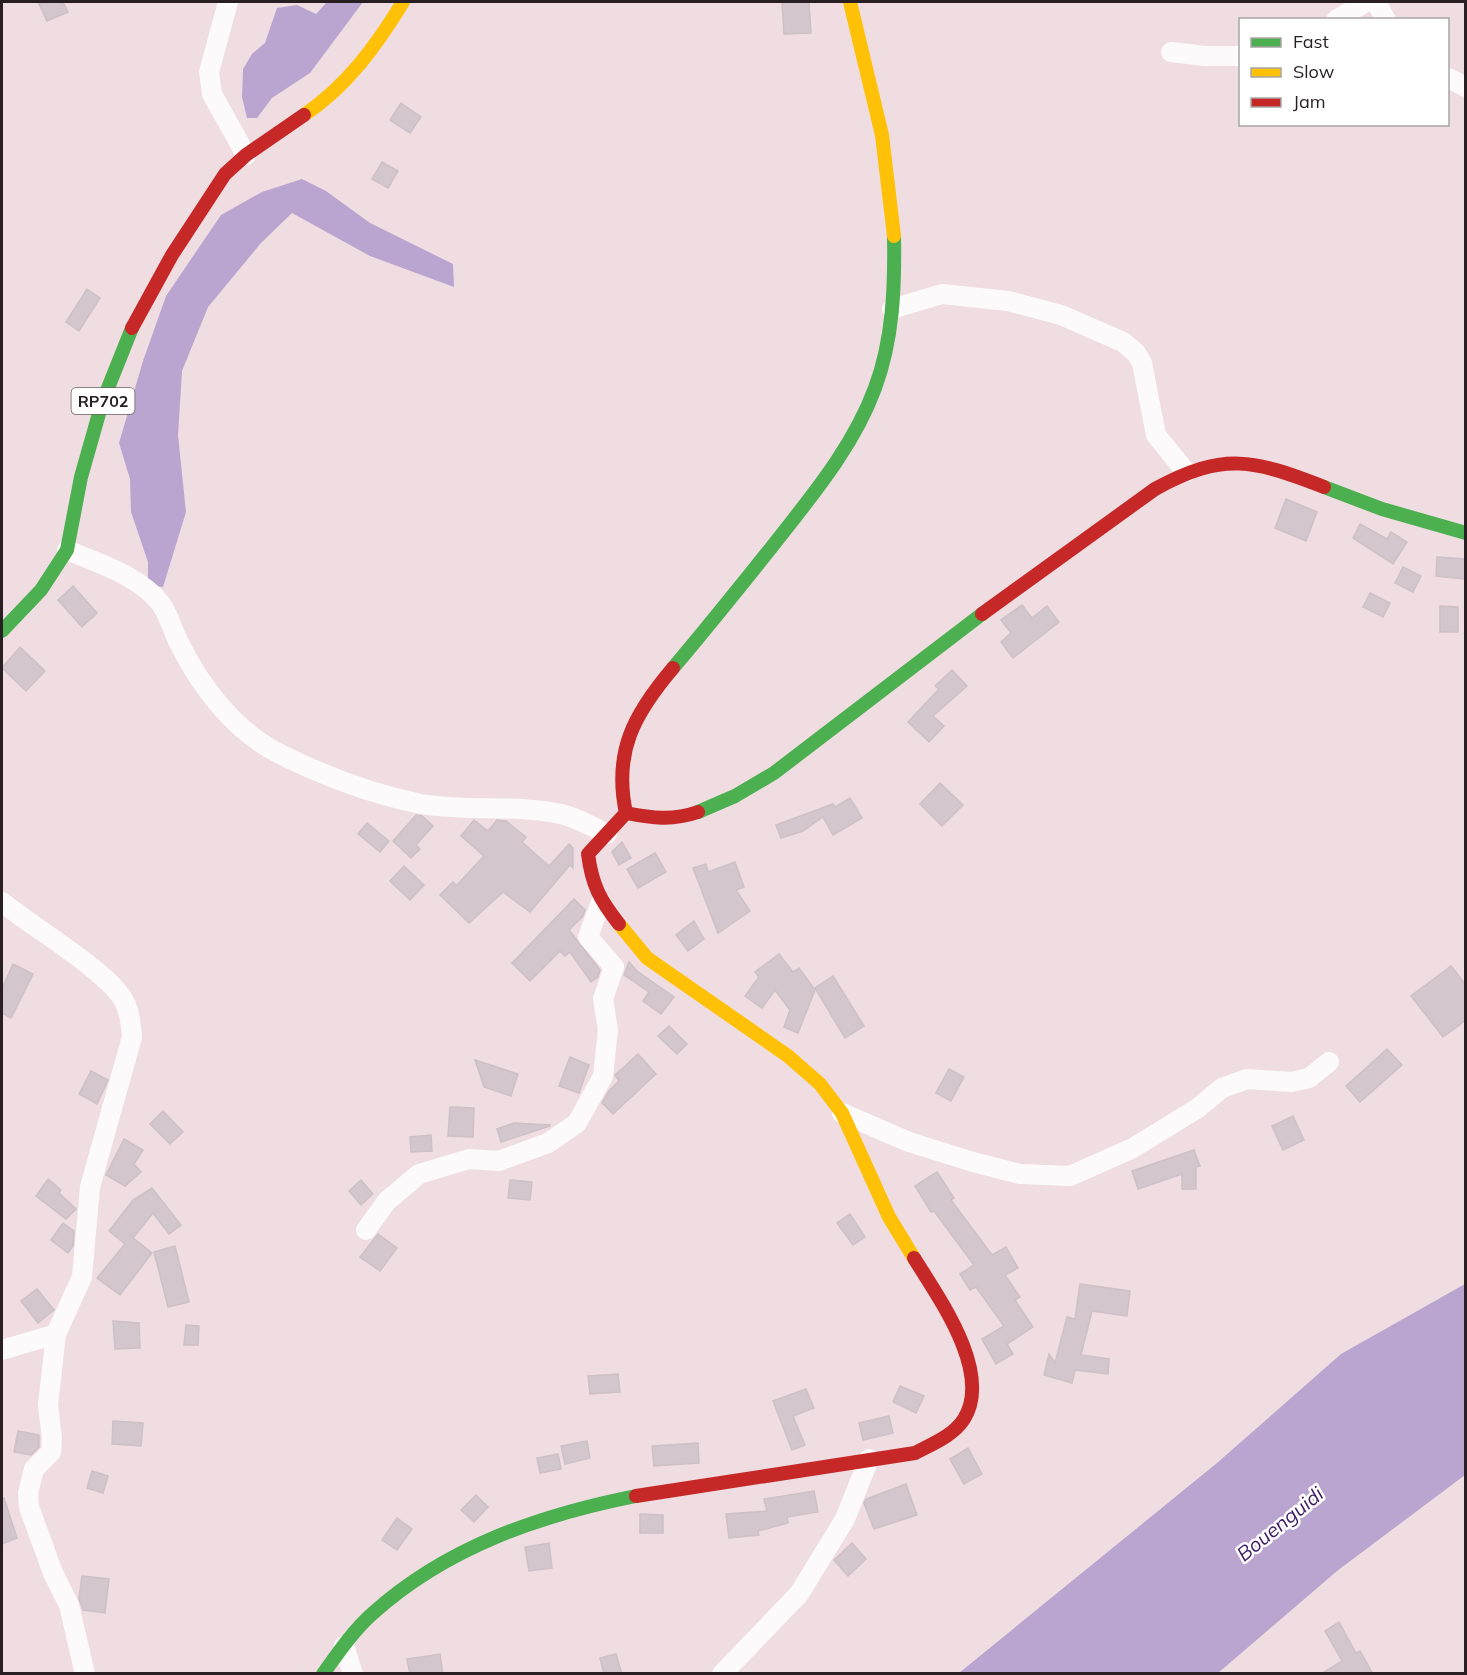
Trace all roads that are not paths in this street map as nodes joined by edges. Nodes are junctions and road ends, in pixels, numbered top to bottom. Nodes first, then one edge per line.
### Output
1 (228, 2) edge
2 (403, 2) edge
3 (850, 2) edge
4 (1366, 2) edge
5 (1376, 2) edge
6 (1339, 18) edge
7 (1385, 18) edge
8 (1171, 52) dead end
9 (1239, 56) edge
10 (1449, 78) edge
11 (1466, 87) edge
12 (246, 155) junction
13 (892, 309) junction
14 (1186, 472) junction
15 (1466, 533) edge
16 (67, 550) junction
17 (2, 631) edge
18 (626, 813) junction
19 (607, 834) junction
20 (2, 902) edge
21 (601, 902) junction
22 (1329, 1062) dead end
23 (842, 1113) junction
24 (366, 1230) dead end
25 (56, 1334) junction
26 (2, 1350) edge
27 (869, 1459) junction
28 (344, 1646) junction
29 (85, 1674) edge
30 (322, 1674) edge
31 (353, 1674) edge
32 (722, 1674) edge

1 - 12 street
2 - 12 main road, RP702
3 - 13 main road
4 - 6 street
5 - 7 street
8 - 9 street
10 - 11 street
12 - 16 main road, RP702
13 - 14 street
13 - 18 main road
14 - 15 main road
14 - 18 main road
16 - 17 main road, RP702
16 - 19 street
18 - 19 main road
19 - 21 main road
20 - 25 street
21 - 23 main road
21 - 24 street
22 - 23 street
23 - 27 main road
25 - 26 street
25 - 29 street
27 - 28 main road
27 - 32 street
28 - 30 main road
28 - 31 street

